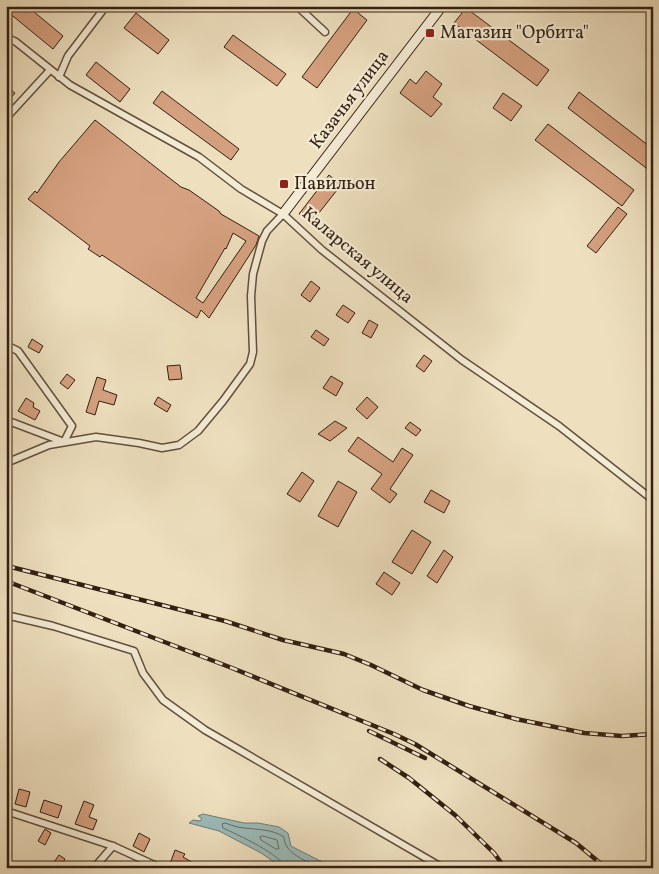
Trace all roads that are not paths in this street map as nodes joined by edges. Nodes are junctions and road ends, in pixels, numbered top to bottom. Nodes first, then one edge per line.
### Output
1 (106, 6) edge
2 (297, 6) edge
3 (442, 6) edge
4 (325, 32) dead end
5 (6, 37) edge
6 (50, 70) junction
7 (58, 77) junction
8 (6, 118) edge
9 (283, 214) junction
10 (6, 345) edge
11 (6, 420) edge
12 (64, 442) junction
13 (6, 463) edge
14 (653, 500) edge
15 (6, 615) edge
16 (6, 811) edge
17 (114, 846) junction
18 (94, 868) edge
19 (161, 868) edge
20 (443, 868) edge

1 - 7 street
2 - 4 street
3 - 9 street, Казачья улица
5 - 6 street, Каларская улица
6 - 7 street, Каларская улица
6 - 8 street
7 - 9 street, Каларская улица
9 - 12 street
9 - 14 street, Каларская улица
10 - 12 street
11 - 12 street
12 - 13 street
15 - 20 street
16 - 17 street
17 - 18 street
17 - 19 street

